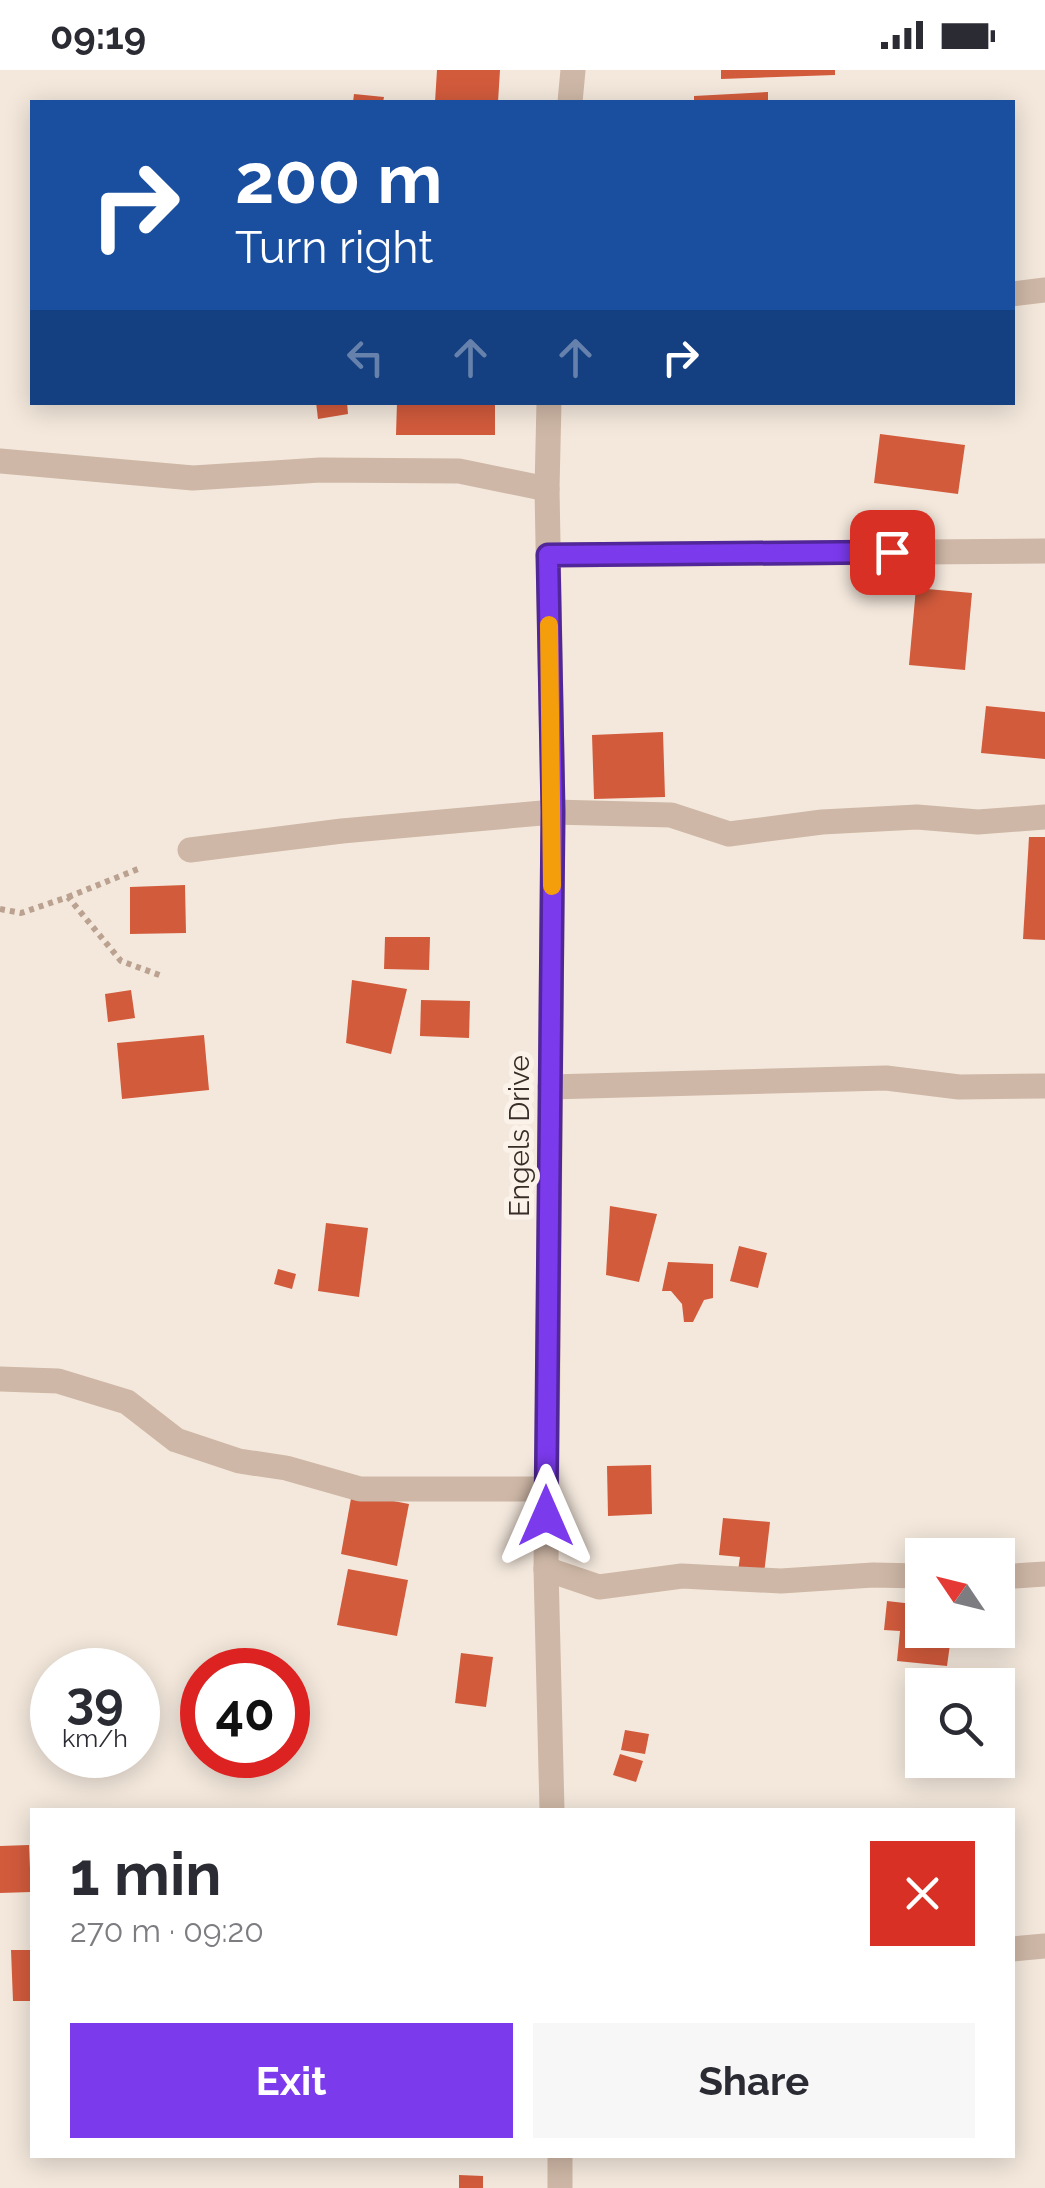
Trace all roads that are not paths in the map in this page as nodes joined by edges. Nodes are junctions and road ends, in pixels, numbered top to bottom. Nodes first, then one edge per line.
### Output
1 (574, 70) edge
2 (570, 100) edge
3 (1045, 290) edge
4 (1015, 294) edge
5 (549, 405) edge
6 (0, 461) edge
7 (547, 489) junction
8 (1045, 551) edge
9 (548, 555) junction
10 (553, 812) junction
11 (1045, 817) edge
12 (190, 850) dead end
13 (1045, 1086) edge
14 (550, 1087) junction
15 (0, 1379) edge
16 (546, 1489) junction
17 (546, 1569) junction
18 (1045, 1574) edge
19 (905, 1575) edge
20 (1015, 1576) edge
21 (552, 1808) edge
22 (1045, 1946) edge
23 (1015, 1948) edge
24 (560, 2158) edge
25 (560, 2188) edge

1 - 2 street
3 - 4 street
5 - 7 street, Engels Drive
6 - 7 street
7 - 9 street, Engels Drive
8 - 9 street
9 - 10 street, Engels Drive
10 - 11 street
10 - 12 street
10 - 14 street, Engels Drive
13 - 14 street
14 - 16 street, Engels Drive
15 - 16 street
16 - 17 street, Engels Drive
17 - 19 street
17 - 21 street, Engels Drive
18 - 20 street
22 - 23 street
24 - 25 street

